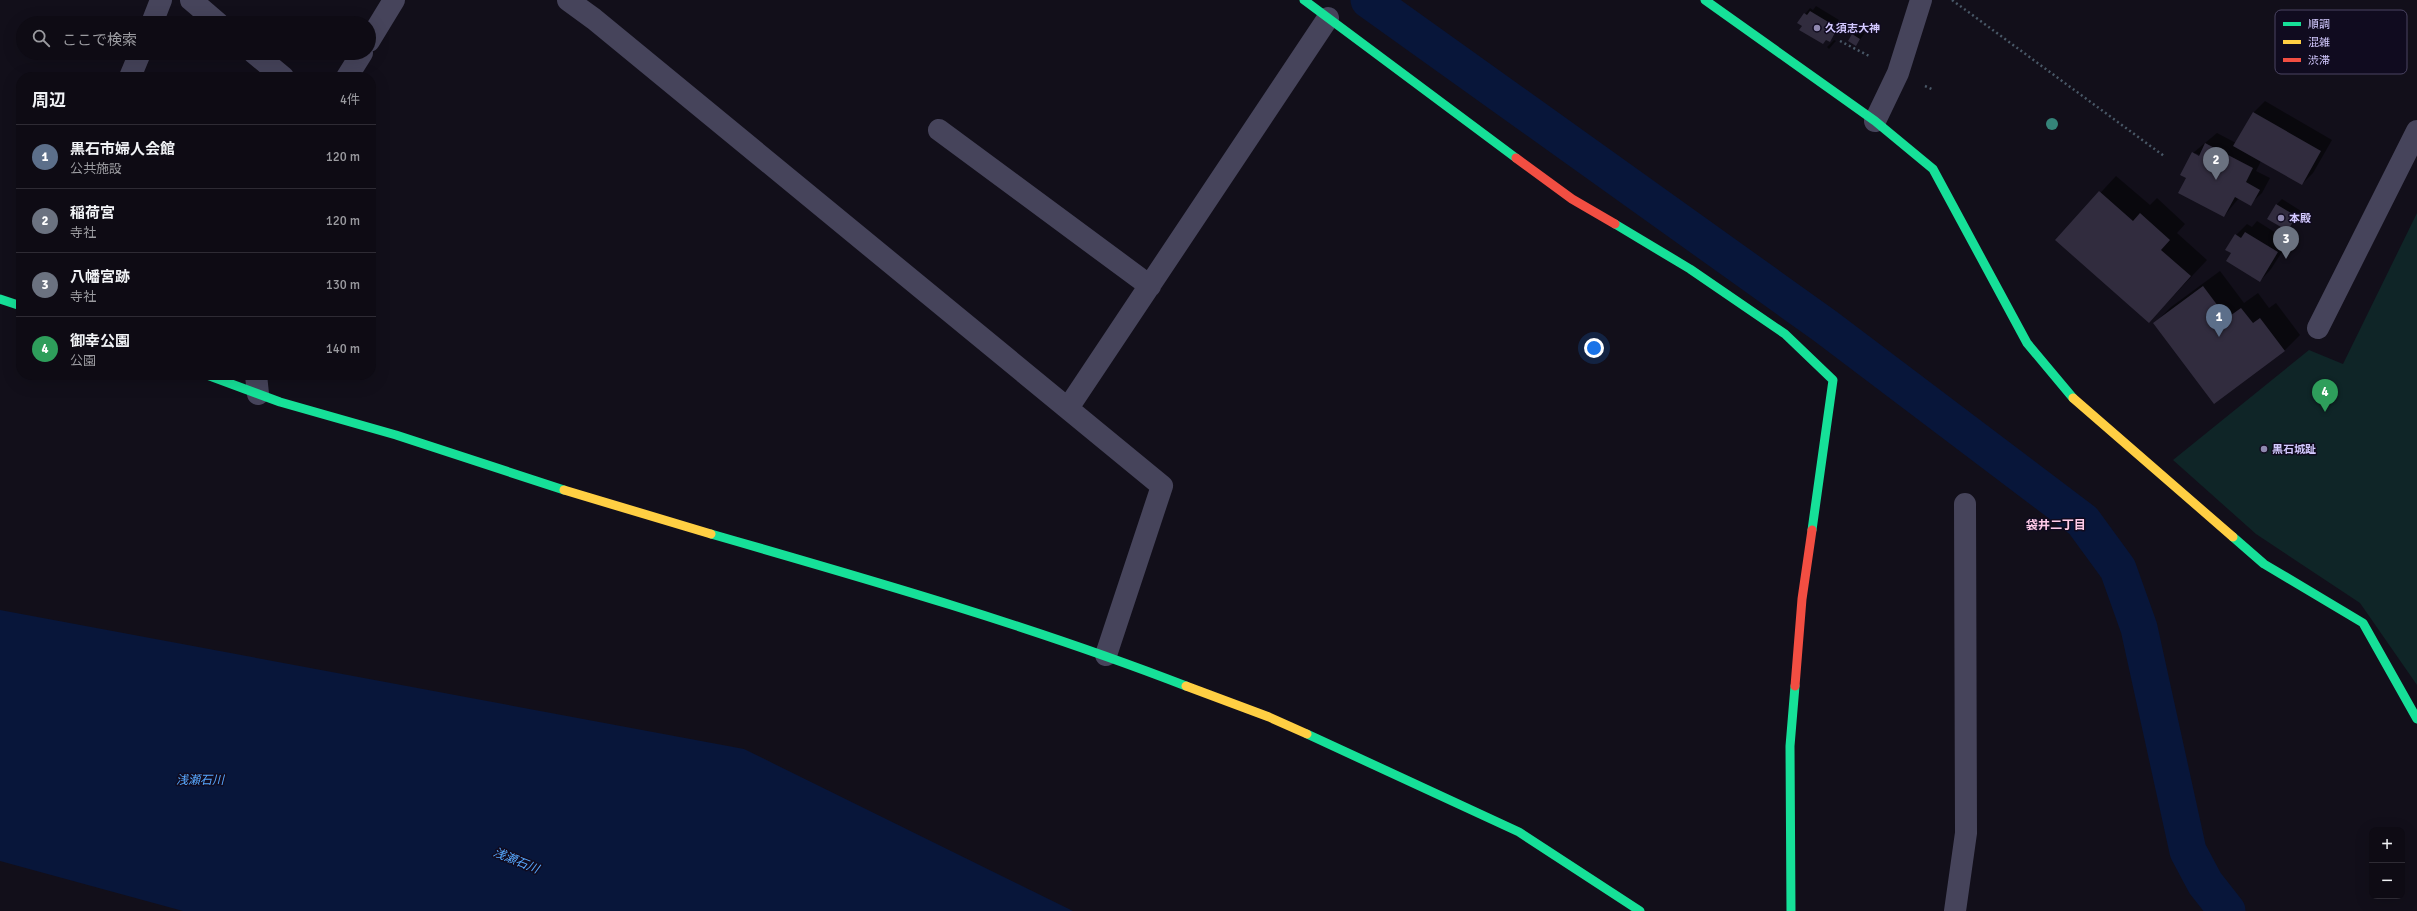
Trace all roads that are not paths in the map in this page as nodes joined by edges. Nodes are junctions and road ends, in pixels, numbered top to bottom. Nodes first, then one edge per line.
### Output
1 (161, 0) edge
2 (191, 0) edge
3 (394, 0) edge
4 (568, 0) edge
5 (1304, 0) edge
6 (1704, 0) edge
7 (1921, 0) edge
8 (155, 16) edge
9 (210, 16) edge
10 (1328, 18) junction
11 (376, 30) edge
12 (137, 60) edge
13 (262, 60) edge
14 (358, 60) edge
15 (132, 72) edge
16 (277, 72) edge
17 (350, 72) edge
18 (1875, 121) junction
19 (939, 130) dead end
20 (2417, 131) edge
21 (1150, 286) junction
22 (0, 299) edge
23 (16, 304) edge
24 (2318, 328) dead end
25 (235, 380) edge
26 (257, 384) edge
27 (1068, 408) junction
28 (1964, 504) dead end
29 (1106, 655) junction
30 (2417, 719) edge
31 (1640, 911) edge
32 (1791, 911) edge
33 (1955, 911) edge

1 - 8 street
2 - 9 street
3 - 11 street
4 - 27 street
5 - 10 street
6 - 18 street
7 - 18 street
10 - 21 street
10 - 32 street
12 - 15 street
13 - 16 street
14 - 17 street
18 - 30 street
19 - 21 street
20 - 24 street
21 - 27 street
22 - 23 street
25 - 26 street
26 - 29 street
27 - 29 street
28 - 33 street
29 - 31 street

